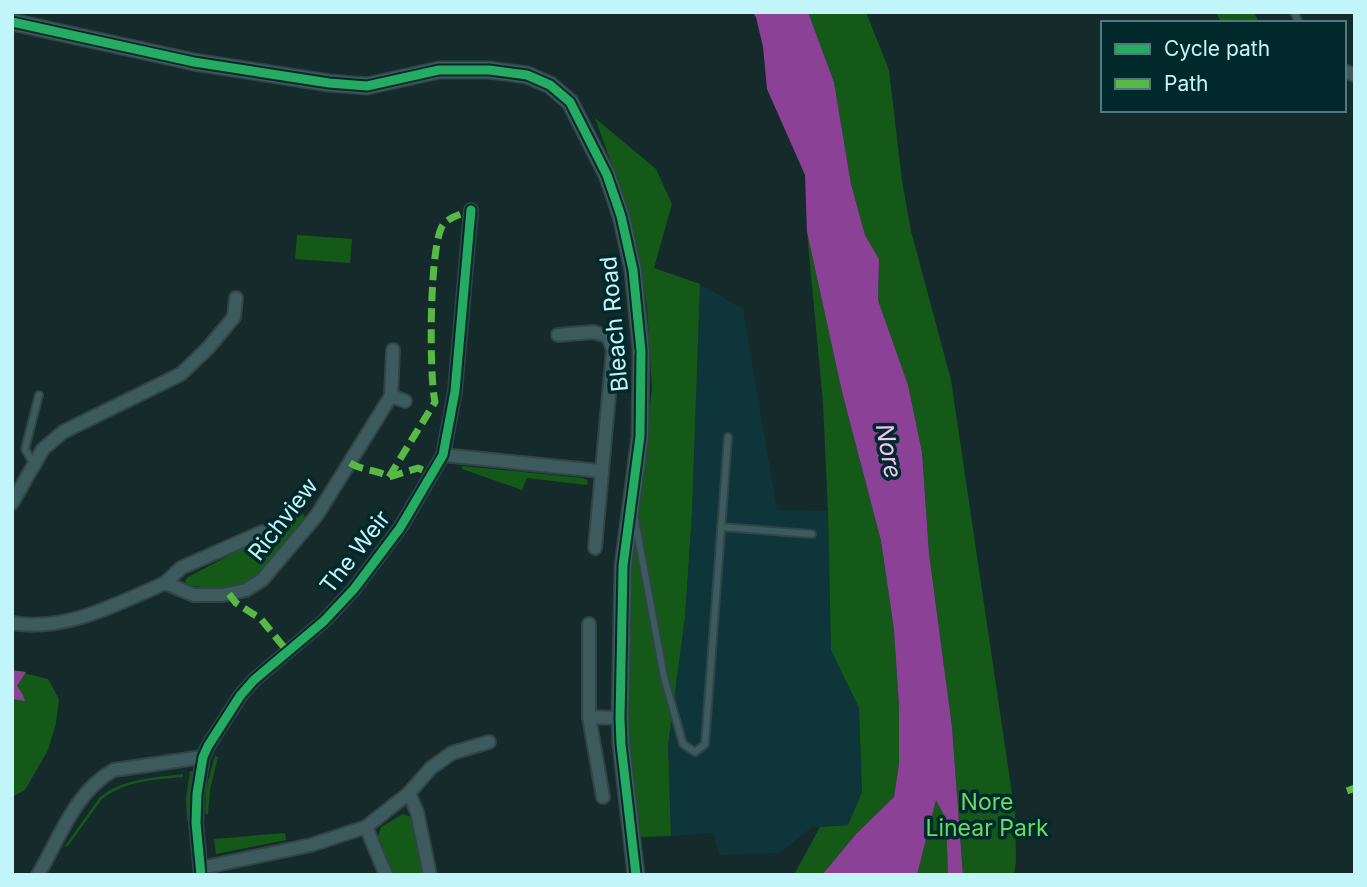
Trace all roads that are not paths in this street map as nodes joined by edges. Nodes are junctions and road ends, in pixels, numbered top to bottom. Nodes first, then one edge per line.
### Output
1 (12, 22) edge
2 (471, 211) dead end
3 (236, 298) dead end
4 (558, 335) dead end
5 (393, 350) dead end
6 (39, 395) dead end
7 (391, 396) junction
8 (405, 401) dead end
9 (728, 438) dead end
10 (443, 454) junction
11 (33, 463) junction
12 (600, 471) junction
13 (631, 501) junction
14 (12, 503) edge
15 (721, 527) junction
16 (262, 532) dead end
17 (812, 534) dead end
18 (595, 548) dead end
19 (164, 583) junction
20 (12, 623) edge
21 (589, 624) dead end
22 (589, 717) junction
23 (620, 718) junction
24 (489, 742) dead end
25 (204, 757) junction
26 (409, 793) junction
27 (603, 797) dead end
28 (366, 827) junction
29 (201, 871) edge
30 (38, 875) edge
31 (386, 875) edge
32 (430, 875) edge
33 (636, 875) edge

1 - 13 street, Bleach Road
2 - 10 street, The Weir
3 - 11 street
4 - 12 street
5 - 7 street, Richview
6 - 11 lane
7 - 8 street
7 - 19 street, Richview
9 - 15 lane
10 - 12 street
10 - 25 street, The Weir
11 - 14 street
12 - 18 street
13 - 15 lane
13 - 23 street, Bleach Road
15 - 17 lane
16 - 19 street, Richview
19 - 20 street, Richview
21 - 22 street
22 - 23 street
22 - 27 street
23 - 33 street, Bleach Road
24 - 26 street, The Weir
25 - 29 street, The Weir
25 - 30 street
26 - 28 street, The Weir
26 - 32 street
28 - 29 street, The Weir
28 - 31 street

